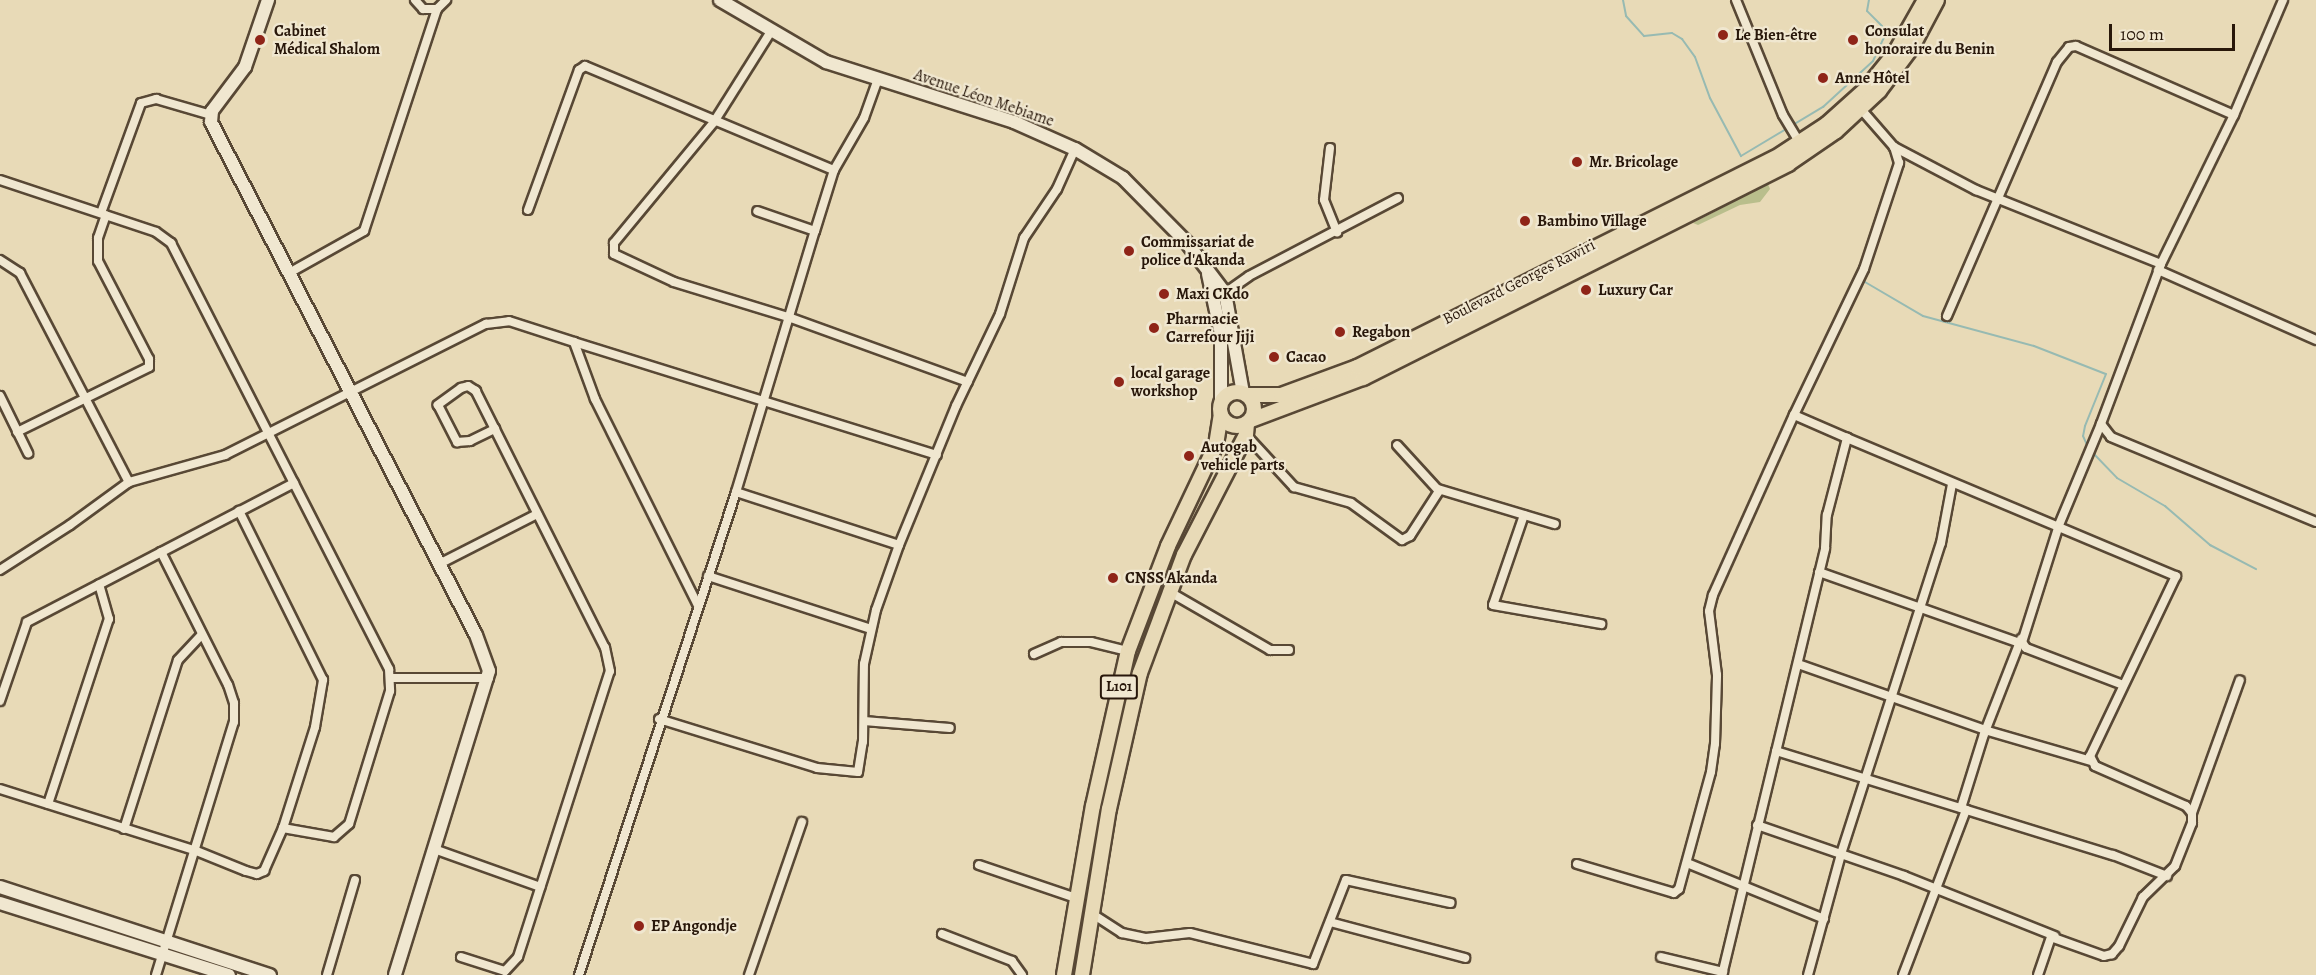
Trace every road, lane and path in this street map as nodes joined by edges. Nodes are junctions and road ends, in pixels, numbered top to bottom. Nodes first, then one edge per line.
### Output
1 (268, 0) edge
2 (416, 0) edge
3 (446, 0) edge
4 (720, 0) edge
5 (733, 0) edge
6 (1736, 0) edge
7 (1925, 0) edge
8 (1937, 0) edge
9 (2283, 0) edge
10 (437, 9) junction
11 (740, 12) junction
12 (770, 33) junction
13 (878, 79) junction
14 (1861, 109) junction
15 (211, 115) junction
16 (2234, 115) junction
17 (714, 122) junction
18 (1793, 133) junction
19 (1894, 147) junction
20 (1330, 148) dead end
21 (1075, 149) junction
22 (834, 170) junction
23 (0, 180) edge
24 (1398, 198) dead end
25 (1999, 199) junction
26 (528, 210) dead end
27 (757, 211) dead end
28 (104, 214) junction
29 (815, 231) junction
30 (1337, 233) junction
31 (0, 260) edge
32 (2160, 267) junction
33 (1207, 269) junction
34 (289, 273) junction
35 (1225, 293) junction
36 (1947, 316) dead end
37 (790, 318) junction
38 (2316, 340) edge
39 (574, 342) junction
40 (968, 382) junction
41 (350, 393) junction
42 (1245, 394) junction
43 (0, 396) edge
44 (86, 399) junction
45 (762, 404) junction
46 (1221, 409) junction
47 (1794, 415) junction
48 (2101, 424) junction
49 (1248, 426) junction
50 (495, 429) junction
51 (268, 431) junction
52 (17, 432) junction
53 (1847, 438) junction
54 (1397, 445) dead end
55 (28, 453) dead end
56 (937, 455) junction
57 (129, 482) junction
58 (294, 483) junction
59 (1952, 484) junction
60 (1438, 489) junction
61 (736, 492) junction
62 (239, 511) junction
63 (537, 514) junction
64 (1524, 515) junction
65 (2316, 522) edge
66 (1556, 524) dead end
67 (2059, 525) junction
68 (899, 545) junction
69 (161, 552) junction
70 (439, 564) junction
71 (0, 570) edge
72 (1819, 572) junction
73 (708, 576) junction
74 (99, 584) junction
75 (1168, 591) junction
76 (698, 606) junction
77 (1918, 609) junction
78 (1601, 624) dead end
79 (871, 629) junction
80 (202, 634) junction
81 (2021, 640) junction
82 (1289, 650) dead end
83 (1128, 651) junction
84 (1034, 654) dead end
85 (1798, 664) junction
86 (392, 678) junction
87 (489, 678) junction
88 (2240, 680) dead end
89 (2123, 686) junction
90 (1890, 698) junction
91 (0, 701) edge
92 (659, 719) junction
93 (864, 721) junction
94 (950, 728) dead end
95 (1985, 730) junction
96 (1776, 751) junction
97 (2091, 760) junction
98 (1865, 777) junction
99 (0, 789) edge
100 (48, 804) junction
101 (1964, 809) junction
102 (2192, 813) junction
103 (802, 822) dead end
104 (1757, 825) junction
105 (284, 828) junction
106 (124, 829) junction
107 (434, 849) junction
108 (194, 850) junction
109 (1841, 854) junction
110 (1687, 862) junction
111 (1577, 864) dead end
112 (978, 865) dead end
113 (2167, 876) junction
114 (355, 880) dead end
115 (540, 886) junction
116 (1744, 886) junction
117 (0, 887) edge
118 (1936, 890) junction
119 (1076, 898) junction
120 (0, 903) edge
121 (1451, 903) dead end
122 (1091, 913) junction
123 (1824, 919) junction
124 (1330, 922) junction
125 (942, 934) dead end
126 (2055, 936) junction
127 (165, 941) junction
128 (163, 954) junction
129 (461, 957) dead end
130 (1661, 957) dead end
131 (1465, 958) dead end
132 (1722, 974) edge
133 (156, 975) edge
134 (229, 975) edge
135 (270, 975) edge
136 (327, 975) edge
137 (395, 975) edge
138 (579, 975) edge
139 (749, 975) edge
140 (1022, 975) edge
141 (1064, 975) edge
142 (1082, 975) edge
143 (1808, 975) edge
144 (1903, 975) edge
145 (2038, 975) edge

1 - 15 street
2 - 10 street
3 - 10 street
4 - 11 street, Avenue Léon Mebiame
5 - 11 street
6 - 18 street
7 - 18 main road, Boulevard Georges Rawiri
8 - 14 main road, Boulevard Georges Rawiri
9 - 16 street
10 - 34 street
11 - 12 street, Avenue Léon Mebiame
12 - 13 street, Avenue Léon Mebiame
12 - 17 street
13 - 21 street, Avenue Léon Mebiame
13 - 22 street
14 - 19 street
14 - 49 main road, Boulevard Georges Rawiri
15 - 28 street
15 - 34 street
16 - 25 street
16 - 32 street
17 - 22 street
17 - 26 street
17 - 37 street
18 - 42 main road, Boulevard Georges Rawiri
19 - 25 street
19 - 47 street
20 - 30 street
21 - 33 street, Avenue Léon Mebiame
21 - 40 street
22 - 29 street
23 - 28 street
24 - 30 street
25 - 32 street
25 - 36 street
27 - 29 street
28 - 44 street
28 - 51 street
29 - 37 street
30 - 35 street
31 - 44 street
32 - 38 street
32 - 48 street
33 - 35 street, Avenue Léon Mebiame
33 - 46 street
34 - 41 street
35 - 42 street
37 - 40 street
37 - 45 street
39 - 41 street
39 - 45 street
39 - 76 street
40 - 56 street
41 - 51 street
41 - 70 street
42 - 46 main road
42 - 49 main road
43 - 52 street
44 - 52 street
44 - 57 street
45 - 56 street
45 - 61 street
46 - 49 main road
46 - 83 main road, L101
47 - 53 street
47 - 110 street
48 - 65 street
48 - 67 street
49 - 60 street
49 - 75 main road, L101
50 - 50 street
50 - 63 street
51 - 57 street
51 - 58 street
52 - 55 street
53 - 59 street
53 - 72 street
54 - 60 street
56 - 68 street
57 - 71 street
58 - 62 street
58 - 86 street
59 - 67 street
59 - 77 street
60 - 64 street
61 - 68 street
61 - 73 street
62 - 69 street
62 - 105 street
63 - 70 street
63 - 115 street
64 - 66 street
64 - 78 street
67 - 81 street
67 - 89 street
68 - 79 street
69 - 74 street
69 - 80 street
70 - 87 street
72 - 77 street
72 - 85 street
73 - 76 street
73 - 79 street
74 - 91 street
74 - 100 street
75 - 82 street
75 - 122 main road, L101
76 - 92 street
77 - 81 street
77 - 90 street
79 - 93 street
80 - 106 street
80 - 108 street
81 - 89 street
81 - 95 street
83 - 84 street
83 - 119 main road, L101
85 - 90 street
85 - 96 street
86 - 87 street
86 - 105 street
87 - 107 street
88 - 102 street
89 - 97 street
90 - 95 street
90 - 98 street
92 - 93 street
92 - 138 street
93 - 94 street
95 - 97 street
95 - 101 street
96 - 98 street
96 - 104 street
97 - 102 street
98 - 101 street
98 - 109 street
99 - 100 street
100 - 106 street
101 - 113 street
101 - 118 street
102 - 113 street
103 - 139 street
104 - 109 street
104 - 116 street
105 - 108 street
106 - 108 street
107 - 115 street
107 - 137 street
108 - 127 street
109 - 118 street
109 - 123 street
110 - 111 street
110 - 116 street
112 - 119 street
113 - 126 street
114 - 136 street
115 - 129 street
116 - 123 street
116 - 132 street
117 - 127 street
118 - 126 street
118 - 144 street
119 - 141 main road, L101
120 - 128 street
121 - 124 street
122 - 124 street
122 - 142 main road, L101
123 - 143 street
124 - 131 street
125 - 140 street
126 - 145 street
127 - 128 street
127 - 135 street
128 - 133 street
128 - 134 street
130 - 132 street

